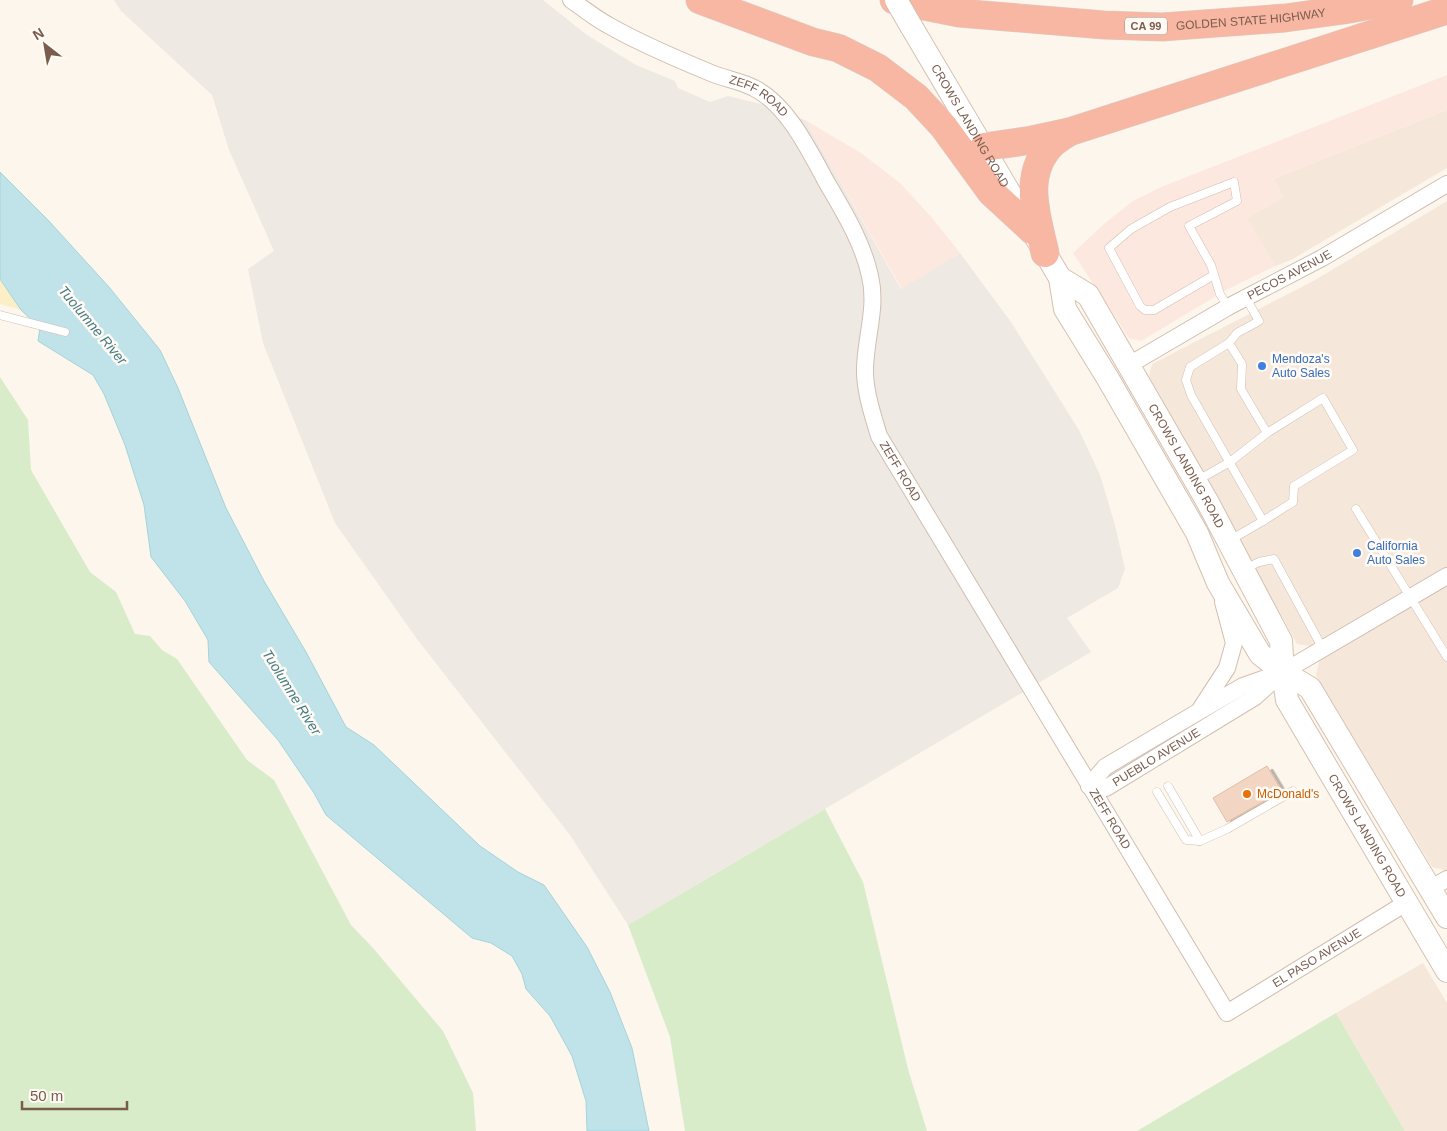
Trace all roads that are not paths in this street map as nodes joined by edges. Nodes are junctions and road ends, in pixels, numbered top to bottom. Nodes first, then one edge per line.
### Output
1 (570, 0) edge
2 (700, 0) edge
3 (895, 0) edge
4 (1399, 0) edge
5 (1447, 10) edge
6 (1069, 132) junction
7 (984, 147) junction
8 (1447, 184) edge
9 (1039, 241) junction
10 (1214, 275) junction
11 (1060, 278) junction
12 (1246, 298) junction
13 (1228, 307) junction
14 (0, 315) edge
15 (65, 332) dead end
16 (1229, 343) junction
17 (1129, 365) junction
18 (1267, 433) junction
19 (1230, 462) junction
20 (1196, 482) junction
21 (1356, 509) dead end
22 (1263, 521) junction
23 (1228, 541) junction
24 (1244, 570) junction
25 (1447, 576) edge
26 (1218, 583) junction
27 (1411, 597) junction
28 (1323, 649) junction
29 (1447, 657) edge
30 (1283, 672) junction
31 (1198, 712) junction
32 (1089, 786) junction
33 (1168, 786) dead end
34 (1293, 791) dead end
35 (1157, 792) dead end
36 (1200, 841) junction
37 (1439, 884) edge
38 (1406, 903) junction
39 (1447, 917) edge
40 (1447, 943) edge
41 (1447, 971) edge
42 (1227, 1013) joint

1 - 32 street, ZEFF ROAD
2 - 9 highway
3 - 4 highway, GOLDEN STATE HIGHWAY / CA 99
3 - 7 main road, CROWS LANDING ROAD, bridge
5 - 6 highway
6 - 7 highway
6 - 9 highway
7 - 9 main road, CROWS LANDING ROAD
8 - 12 street, PECOS AVENUE
9 - 11 main road, CROWS LANDING ROAD
10 - 10 lane
10 - 13 lane
11 - 17 main road, CROWS LANDING ROAD
11 - 26 main road, CROWS LANDING ROAD
12 - 13 street, PECOS AVENUE
12 - 16 lane
13 - 17 street, PECOS AVENUE
14 - 15 lane
16 - 18 lane
16 - 19 lane
17 - 20 main road, CROWS LANDING ROAD
18 - 19 lane
18 - 22 lane
19 - 20 lane
19 - 22 lane
20 - 23 main road, CROWS LANDING ROAD
21 - 27 lane
22 - 23 lane
23 - 24 main road, CROWS LANDING ROAD
24 - 28 lane
24 - 30 main road, CROWS LANDING ROAD
25 - 27 street, PUEBLO AVENUE
26 - 30 main road, CROWS LANDING ROAD
26 - 31 street
27 - 28 street, PUEBLO AVENUE
27 - 29 lane
28 - 30 street, PUEBLO AVENUE
30 - 31 street, PUEBLO AVENUE
30 - 32 street, PUEBLO AVENUE
30 - 37 main road, CROWS LANDING ROAD
30 - 38 main road, CROWS LANDING ROAD
31 - 32 street, PUEBLO AVENUE
32 - 42 street, ZEFF ROAD
33 - 36 lane
34 - 36 lane
35 - 36 lane
37 - 39 main road, CROWS LANDING ROAD
38 - 40 main road
38 - 41 main road, CROWS LANDING ROAD
38 - 42 street, EL PASO AVENUE

